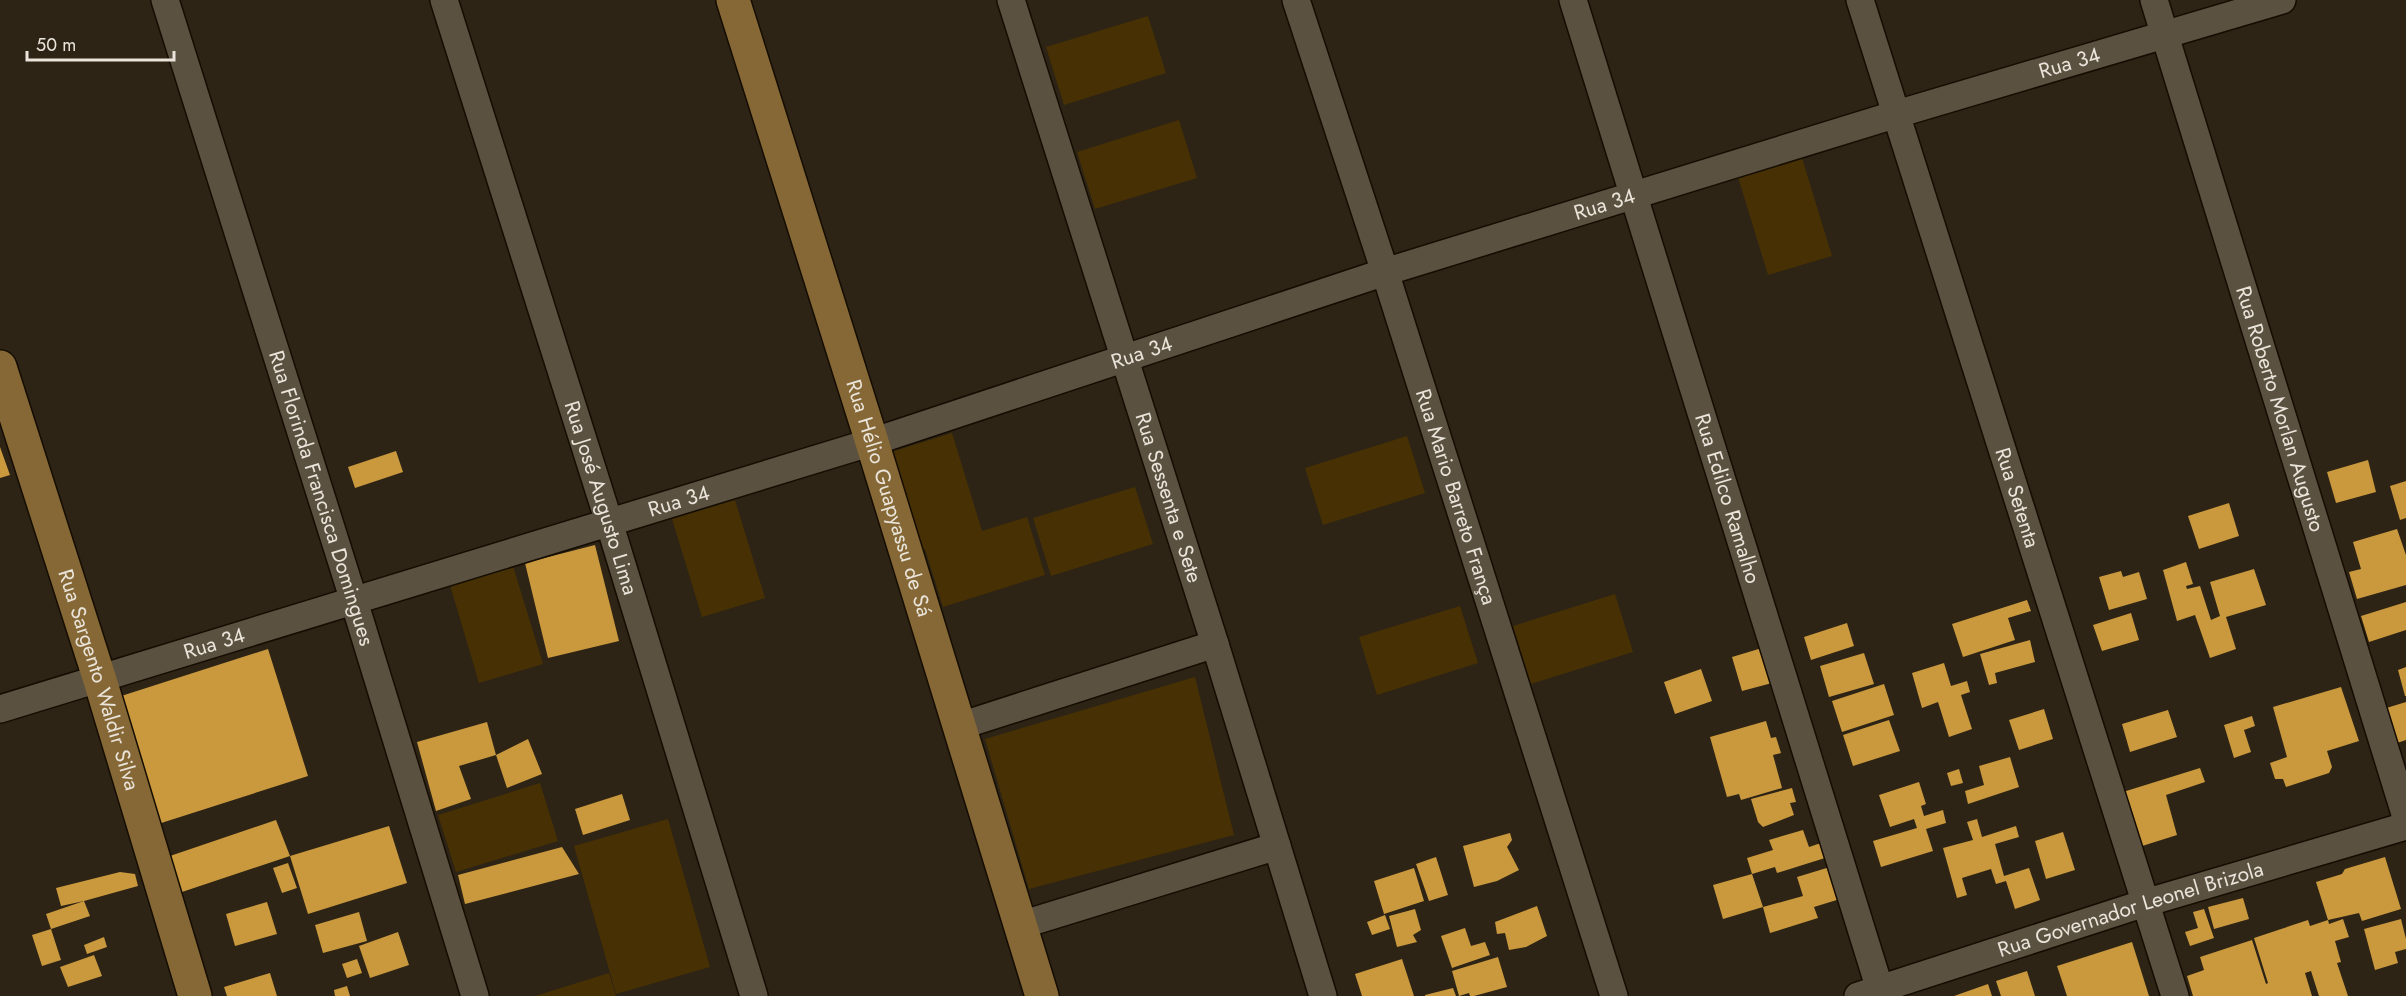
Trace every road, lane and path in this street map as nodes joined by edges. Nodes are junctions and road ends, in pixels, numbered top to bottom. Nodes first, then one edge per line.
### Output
1 (165, 0) edge
2 (444, 0) edge
3 (733, 0) edge
4 (1011, 0) edge
5 (1296, 0) edge
6 (1573, 0) edge
7 (1860, 0) edge
8 (2154, 0) edge
9 (2282, 0) edge
10 (2165, 35) junction
11 (1897, 114) junction
12 (1634, 196) junction
13 (1385, 272) junction
14 (1125, 357) junction
15 (0, 367) edge
16 (872, 442) junction
17 (609, 522) junction
18 (354, 601) junction
19 (1215, 645) junction
20 (99, 677) junction
21 (0, 709) edge
22 (960, 726) junction
23 (2406, 817) edge
24 (2406, 826) edge
25 (1277, 846) junction
26 (2145, 903) junction
27 (1021, 925) junction
28 (1873, 994) edge
29 (195, 996) edge
30 (475, 996) edge
31 (754, 996) edge
32 (1042, 996) edge
33 (1323, 996) edge
34 (1614, 996) edge
35 (2175, 996) edge

1 - 18 street, Rua Florinda Francisca Domingues
2 - 17 street, Rua José Augusto Lima
3 - 16 main road, Rua Hélio Guapyassu de Sá
4 - 14 street, Rua Sessenta e Sete
5 - 13 street, Rua Mario Barreto França
6 - 12 street, Rua Edilco Ramalho
7 - 11 street, Rua Setenta
8 - 10 street, Rua Roberto Morlan Augusto
9 - 10 street, Rua 34
10 - 11 street, Rua 34
10 - 23 street, Rua Roberto Morlan Augusto
11 - 12 street, Rua 34
11 - 26 street, Rua Setenta
12 - 13 street, Rua 34
12 - 28 street, Rua Edilco Ramalho
13 - 14 street, Rua 34
13 - 34 street, Rua Mario Barreto França
14 - 16 street, Rua 34
14 - 19 street, Rua Sessenta e Sete
15 - 20 main road, Rua Sargento Waldir Silva
16 - 17 street, Rua 34
16 - 22 main road, Rua Hélio Guapyassu de Sá
17 - 18 street, Rua 34
17 - 31 street, Rua José Augusto Lima
18 - 20 street, Rua 34
18 - 30 street, Rua Florinda Francisca Domingues
19 - 22 street
19 - 25 street, Rua Sessenta e Sete
20 - 21 street, Rua 34
20 - 29 main road, Rua Sargento Waldir Silva
22 - 27 main road, Rua Hélio Guapyassu de Sá
24 - 26 street, Rua Governador Leonel Brizola
25 - 27 street
25 - 33 street, Rua Sessenta e Sete
26 - 28 street, Rua Governador Leonel Brizola
26 - 35 street, Rua Setenta
27 - 32 main road, Rua Hélio Guapyassu de Sá

